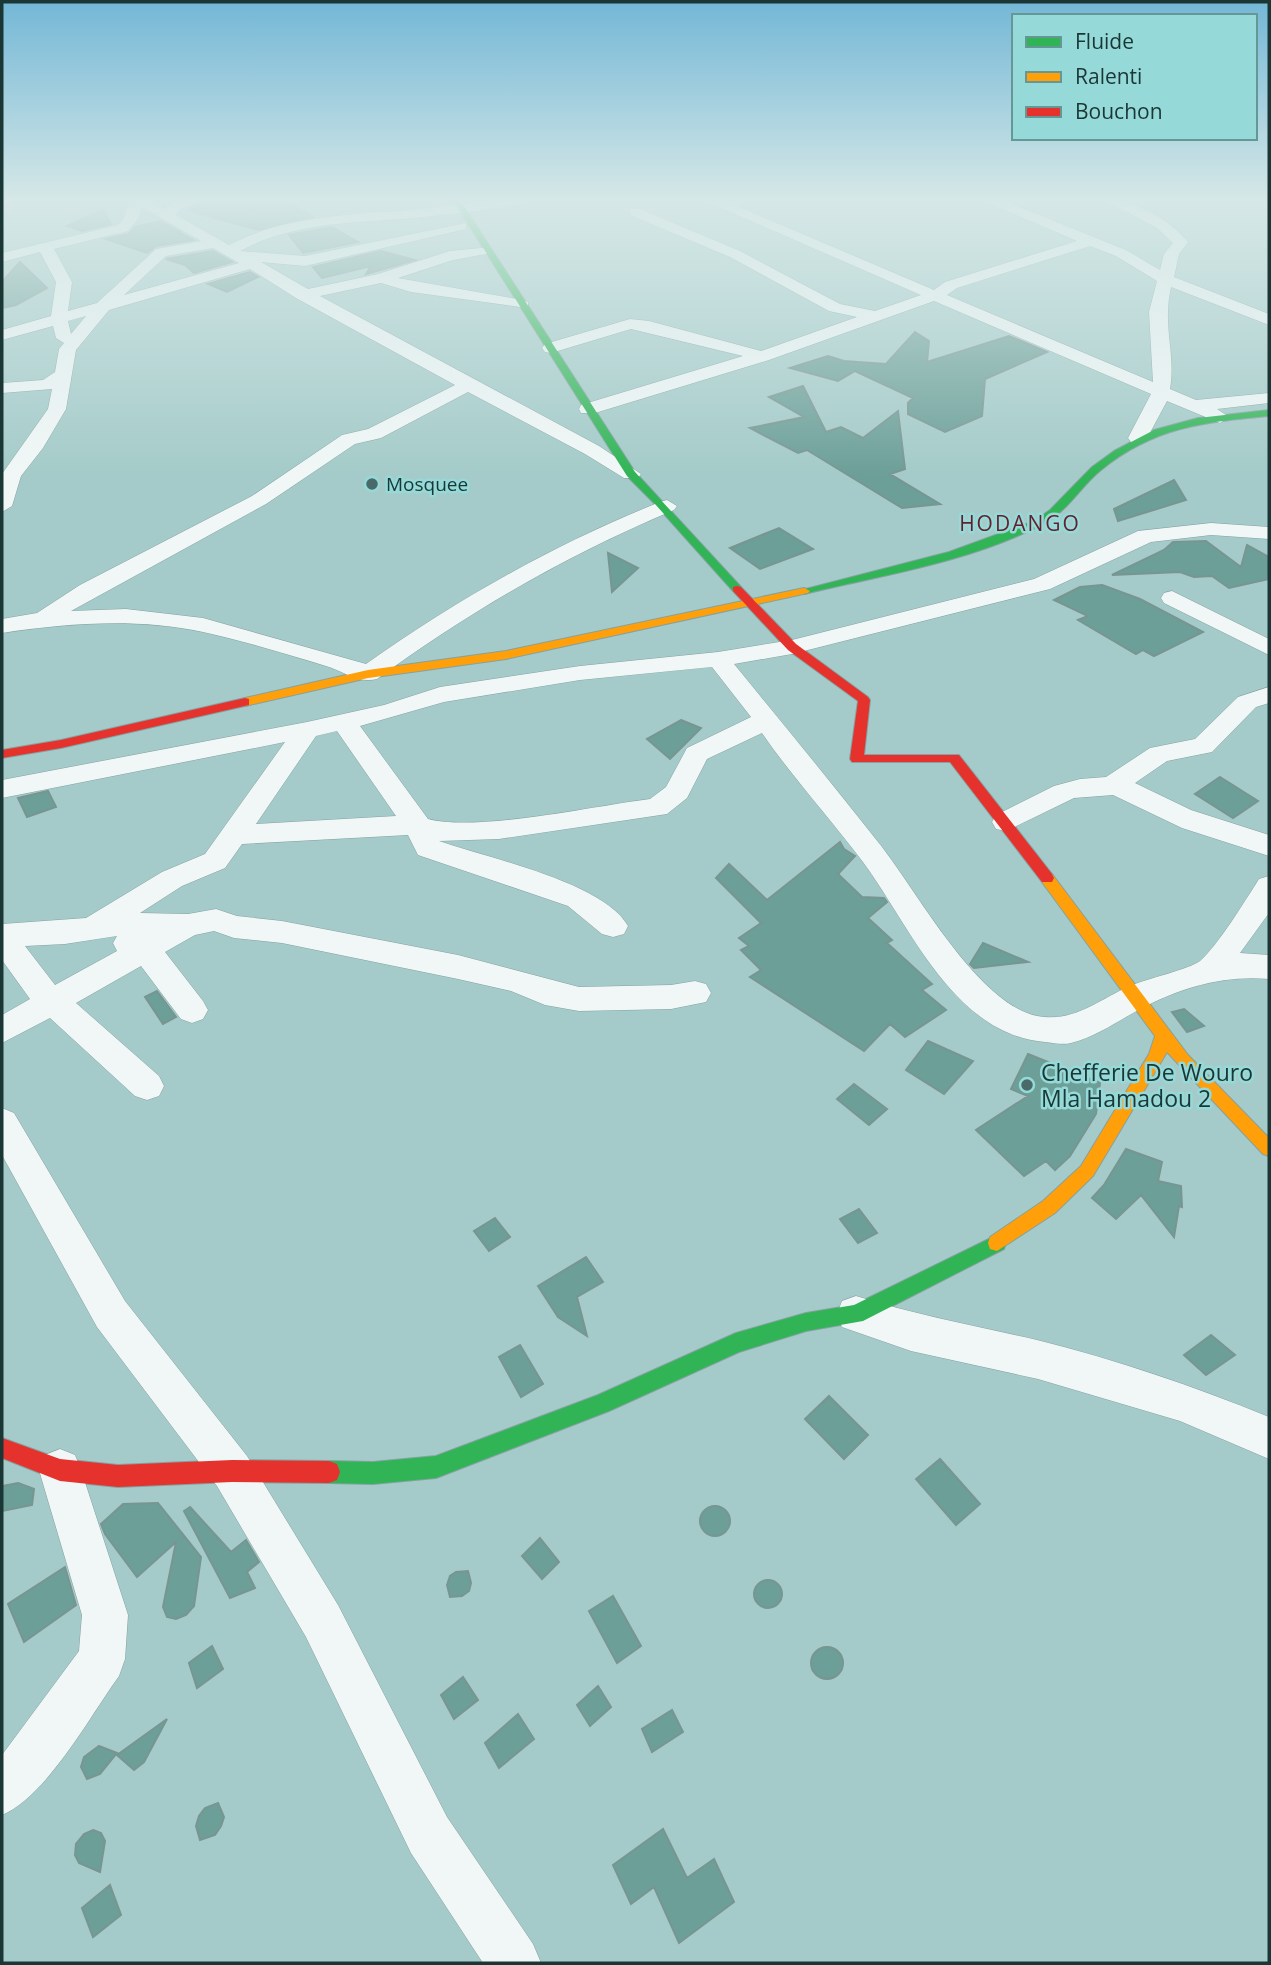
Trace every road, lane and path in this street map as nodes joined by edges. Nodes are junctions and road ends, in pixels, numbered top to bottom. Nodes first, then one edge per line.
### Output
1 (61, 292) edge
2 (118, 292) edge
3 (138, 292) edge
4 (297, 292) edge
5 (318, 292) edge
6 (443, 292) edge
7 (513, 292) edge
8 (805, 292) edge
9 (929, 292) edge
10 (942, 292) edge
11 (1163, 292) edge
12 (1197, 292) edge
13 (302, 295) junction
14 (937, 295) junction
15 (104, 305) junction
16 (522, 305) junction
17 (877, 316) junction
18 (59, 319) junction
19 (1269, 320) edge
20 (2, 335) edge
21 (551, 348) junction
22 (68, 349) junction
23 (763, 356) junction
24 (64, 375) junction
25 (468, 385) junction
26 (2, 388) edge
27 (1160, 394) junction
28 (1269, 398) edge
29 (1195, 406) junction
30 (588, 409) junction
31 (1269, 413) edge
32 (1220, 417) junction
33 (1138, 438) junction
34 (632, 474) junction
35 (2, 506) edge
36 (667, 506) junction
37 (1269, 533) edge
38 (1172, 598) dead end
39 (751, 604) junction
40 (44, 619) junction
41 (2, 626) edge
42 (2, 636) edge
43 (792, 647) junction
44 (1269, 648) edge
45 (506, 655) junction
46 (718, 659) junction
47 (628, 669) junction
48 (368, 674) junction
49 (1269, 695) edge
50 (765, 718) junction
51 (343, 721) junction
52 (307, 730) junction
53 (2, 754) edge
54 (1110, 787) junction
55 (2, 789) edge
56 (1006, 822) junction
57 (418, 826) junction
58 (232, 835) junction
59 (1269, 846) edge
60 (1269, 886) edge
61 (188, 925) junction
62 (613, 926) dead end
63 (79, 930) junction
64 (2, 935) edge
65 (2, 944) edge
66 (146, 948) junction
67 (1269, 967) edge
68 (1209, 972) junction
69 (695, 993) dead end
70 (1134, 998) junction
71 (53, 1002) junction
72 (192, 1010) dead end
73 (2, 1030) edge
74 (1163, 1036) junction
75 (146, 1086) dead end
76 (2, 1123) edge
77 (1269, 1149) edge
78 (856, 1314) junction
79 (1269, 1438) edge
80 (2, 1448) edge
81 (60, 1470) junction
82 (232, 1471) junction
83 (2, 1790) edge
84 (514, 1963) edge

1 - 18 street
2 - 15 street
3 - 15 street
4 - 13 street
5 - 13 street
6 - 16 street
7 - 16 street
8 - 17 street
9 - 14 street
10 - 14 street
11 - 27 street
12 - 19 street
13 - 25 street
14 - 17 street
14 - 27 street
15 - 18 street
15 - 22 street
16 - 21 street
17 - 23 street
18 - 20 street
18 - 22 street
21 - 23 street
21 - 30 street
22 - 24 street
23 - 30 street
24 - 26 street
24 - 35 street
25 - 34 street
25 - 40 street
27 - 29 street
27 - 33 street
28 - 29 street
29 - 32 street
30 - 34 street
31 - 32 street
32 - 33 street
33 - 39 street
34 - 36 street
36 - 39 street
36 - 48 street
37 - 43 street
38 - 44 street
39 - 43 street
39 - 45 street
40 - 41 street
40 - 42 street
40 - 48 street
43 - 46 street
43 - 56 street
45 - 47 street
45 - 48 street
46 - 47 street
46 - 50 street
47 - 51 street
48 - 53 street
49 - 54 street
50 - 57 street
50 - 70 street
51 - 52 street
51 - 57 street
52 - 55 street
52 - 58 street
54 - 56 street
54 - 59 street
56 - 70 street
57 - 58 street
57 - 62 street
58 - 63 street
60 - 68 street
61 - 63 street
61 - 66 street
61 - 69 street
63 - 64 street
63 - 66 street
65 - 71 street
66 - 71 street
66 - 72 street
67 - 68 street
68 - 70 street
70 - 74 street
71 - 73 street
71 - 75 street
74 - 77 street
74 - 78 street
76 - 82 street
78 - 79 street
78 - 82 street
80 - 81 street
81 - 82 street
81 - 83 street
82 - 84 street

